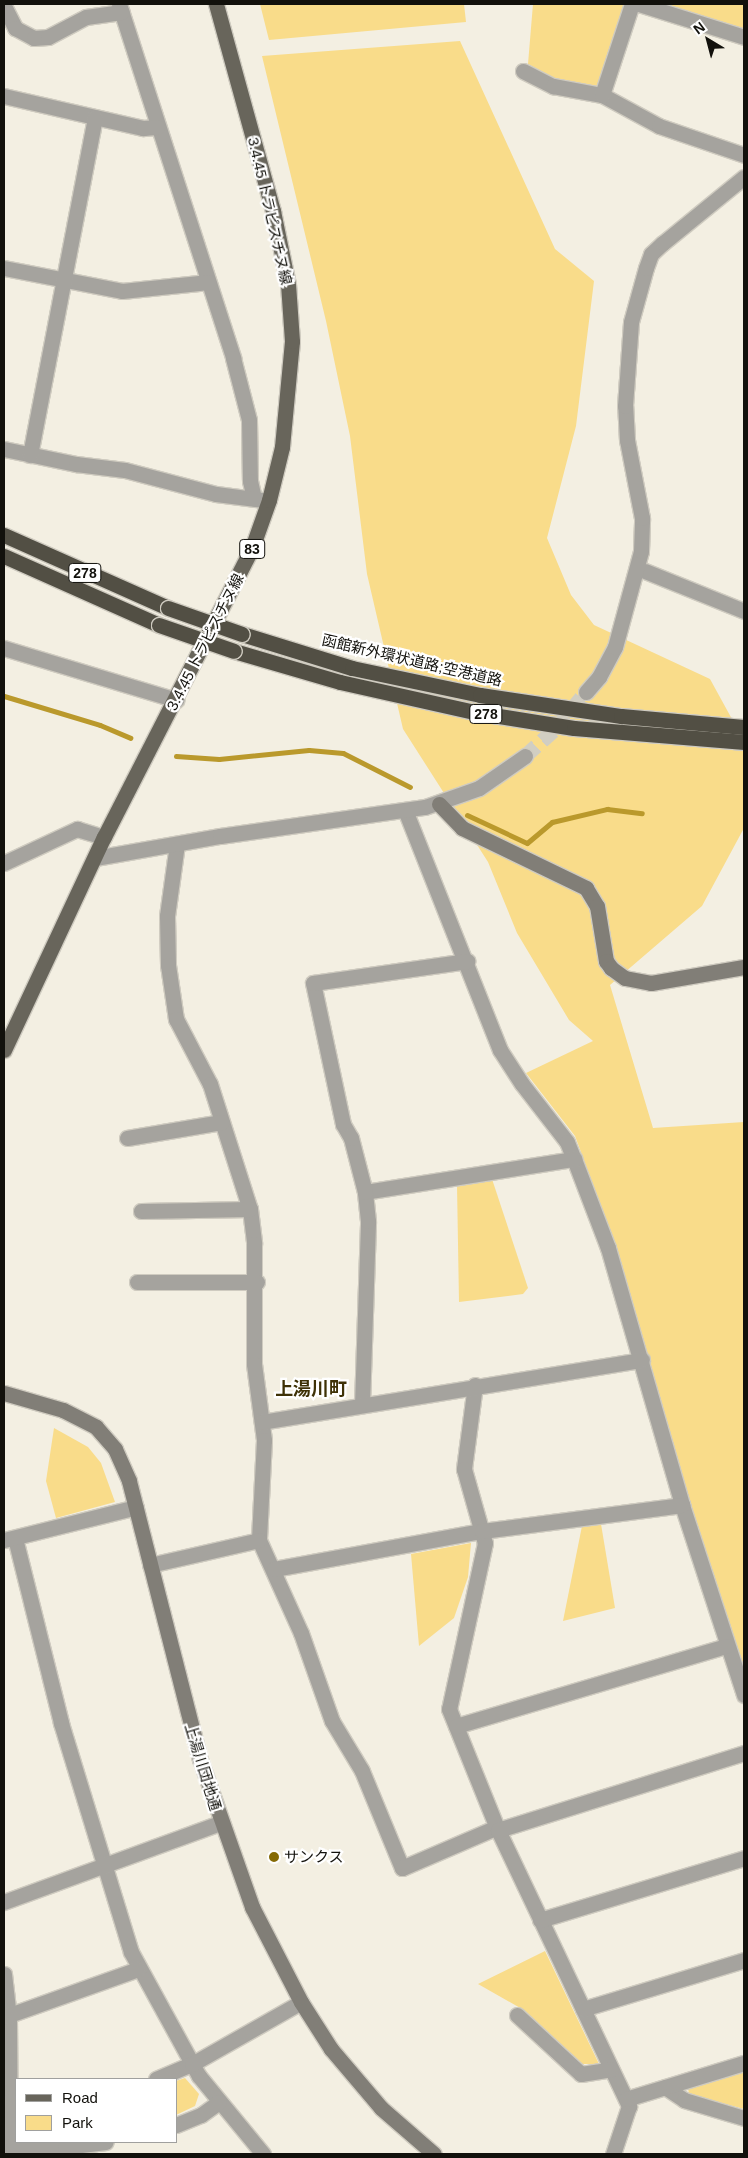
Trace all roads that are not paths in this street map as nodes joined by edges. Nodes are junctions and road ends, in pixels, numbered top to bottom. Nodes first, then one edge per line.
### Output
1 (216, 4) edge
2 (632, 4) edge
3 (639, 4) edge
4 (4, 6) edge
5 (120, 8) edge
6 (744, 37) edge
7 (523, 70) dead end
8 (602, 95) junction
9 (5, 99) edge
10 (95, 117) junction
11 (157, 127) junction
12 (744, 155) edge
13 (744, 177) edge
14 (4, 268) edge
15 (64, 280) junction
16 (209, 282) junction
17 (4, 449) edge
18 (30, 455) junction
19 (262, 500) junction
20 (4, 535) edge
21 (4, 556) edge
22 (646, 571) dead end
23 (744, 611) edge
24 (4, 648) edge
25 (586, 692) tunnel mouth
26 (176, 700) junction
27 (744, 727) edge
28 (744, 742) edge
29 (525, 756) tunnel mouth
30 (439, 804) junction
31 (405, 810) junction
32 (104, 837) junction
33 (177, 844) junction
34 (95, 858) junction
35 (4, 863) edge
36 (466, 961) junction
37 (744, 967) edge
38 (4, 1050) edge
39 (222, 1122) junction
40 (127, 1138) dead end
41 (574, 1159) junction
42 (365, 1192) junction
43 (250, 1209) junction
44 (141, 1211) dead end
45 (136, 1282) dead end
46 (257, 1282) junction
47 (642, 1360) junction
48 (475, 1385) junction
49 (4, 1393) edge
50 (362, 1405) junction
51 (262, 1422) junction
52 (682, 1505) junction
53 (136, 1507) junction
54 (482, 1531) junction
55 (10, 1539) edge
56 (259, 1540) junction
57 (150, 1565) junction
58 (274, 1569) junction
59 (726, 1646) junction
60 (744, 1695) edge
61 (456, 1726) junction
62 (744, 1753) edge
63 (220, 1824) junction
64 (498, 1829) junction
65 (744, 1858) edge
66 (104, 1866) junction
67 (4, 1902) edge
68 (540, 1920) junction
69 (744, 1960) edge
70 (138, 1969) junction
71 (4, 1974) edge
72 (301, 2002) junction
73 (583, 2009) junction
74 (517, 2015) dead end
75 (6, 2017) edge
76 (744, 2063) edge
77 (192, 2064) junction
78 (612, 2069) junction
79 (158, 2078) edge
80 (6, 2085) edge
81 (665, 2088) junction
82 (626, 2098) junction
83 (219, 2102) junction
84 (744, 2118) edge
85 (178, 2124) edge
86 (11, 2141) edge
87 (29, 2143) edge
88 (98, 2143) edge
89 (263, 2154) edge
90 (434, 2154) edge
91 (613, 2154) edge

1 - 19 main road, 3.4.45 トラピスチヌ線 / 83
2 - 8 street
3 - 6 street
4 - 5 street
5 - 11 street
7 - 8 street
8 - 12 street
9 - 10 street
10 - 11 street
10 - 15 street
11 - 16 street
13 - 25 street
14 - 15 street
15 - 16 street
15 - 18 street
16 - 19 street
17 - 18 street
18 - 19 street
19 - 26 main road, 3.4.45 トラピスチヌ線 / 83
20 - 27 highway, 函館新外環状道路;空港道路 / 278, bridge
21 - 28 highway, 278, bridge
22 - 23 street
24 - 26 street
26 - 32 main road, 3.4.45 トラピスチヌ線 / 83
29 - 30 street
30 - 31 street
30 - 37 street
31 - 33 street
31 - 36 street
32 - 34 main road, 3.4.45 トラピスチヌ線 / 83
32 - 35 street
33 - 34 street
33 - 39 street
34 - 38 main road, 3.4.45 トラピスチヌ線 / 83
36 - 41 street
36 - 42 street
39 - 40 street
39 - 43 street
41 - 42 street
41 - 47 street
42 - 50 street
43 - 44 street
43 - 46 street
45 - 46 street
46 - 51 street
47 - 48 street
47 - 52 street
48 - 50 street
48 - 54 street
49 - 53 street, 上湯川団地通
50 - 51 street
51 - 56 street
52 - 54 street
52 - 59 street
53 - 55 street
53 - 57 street, 上湯川団地通
54 - 58 street
54 - 61 street
55 - 66 street
56 - 57 street
56 - 58 street
57 - 63 street, 上湯川団地通
58 - 64 street
59 - 60 street
59 - 61 street
61 - 64 street
62 - 64 street
63 - 66 street
63 - 72 street, 上湯川団地通
64 - 68 street
65 - 68 street
66 - 67 street
66 - 70 street
68 - 73 street
69 - 73 street
70 - 75 street
70 - 77 street
71 - 75 street
72 - 77 street
72 - 90 street, 上湯川団地通
73 - 78 street
74 - 78 street
75 - 80 street
76 - 81 street
77 - 79 street
77 - 83 street
78 - 82 street
80 - 86 street
81 - 82 street
81 - 84 street
82 - 91 street
83 - 85 street
83 - 89 street
87 - 88 street

